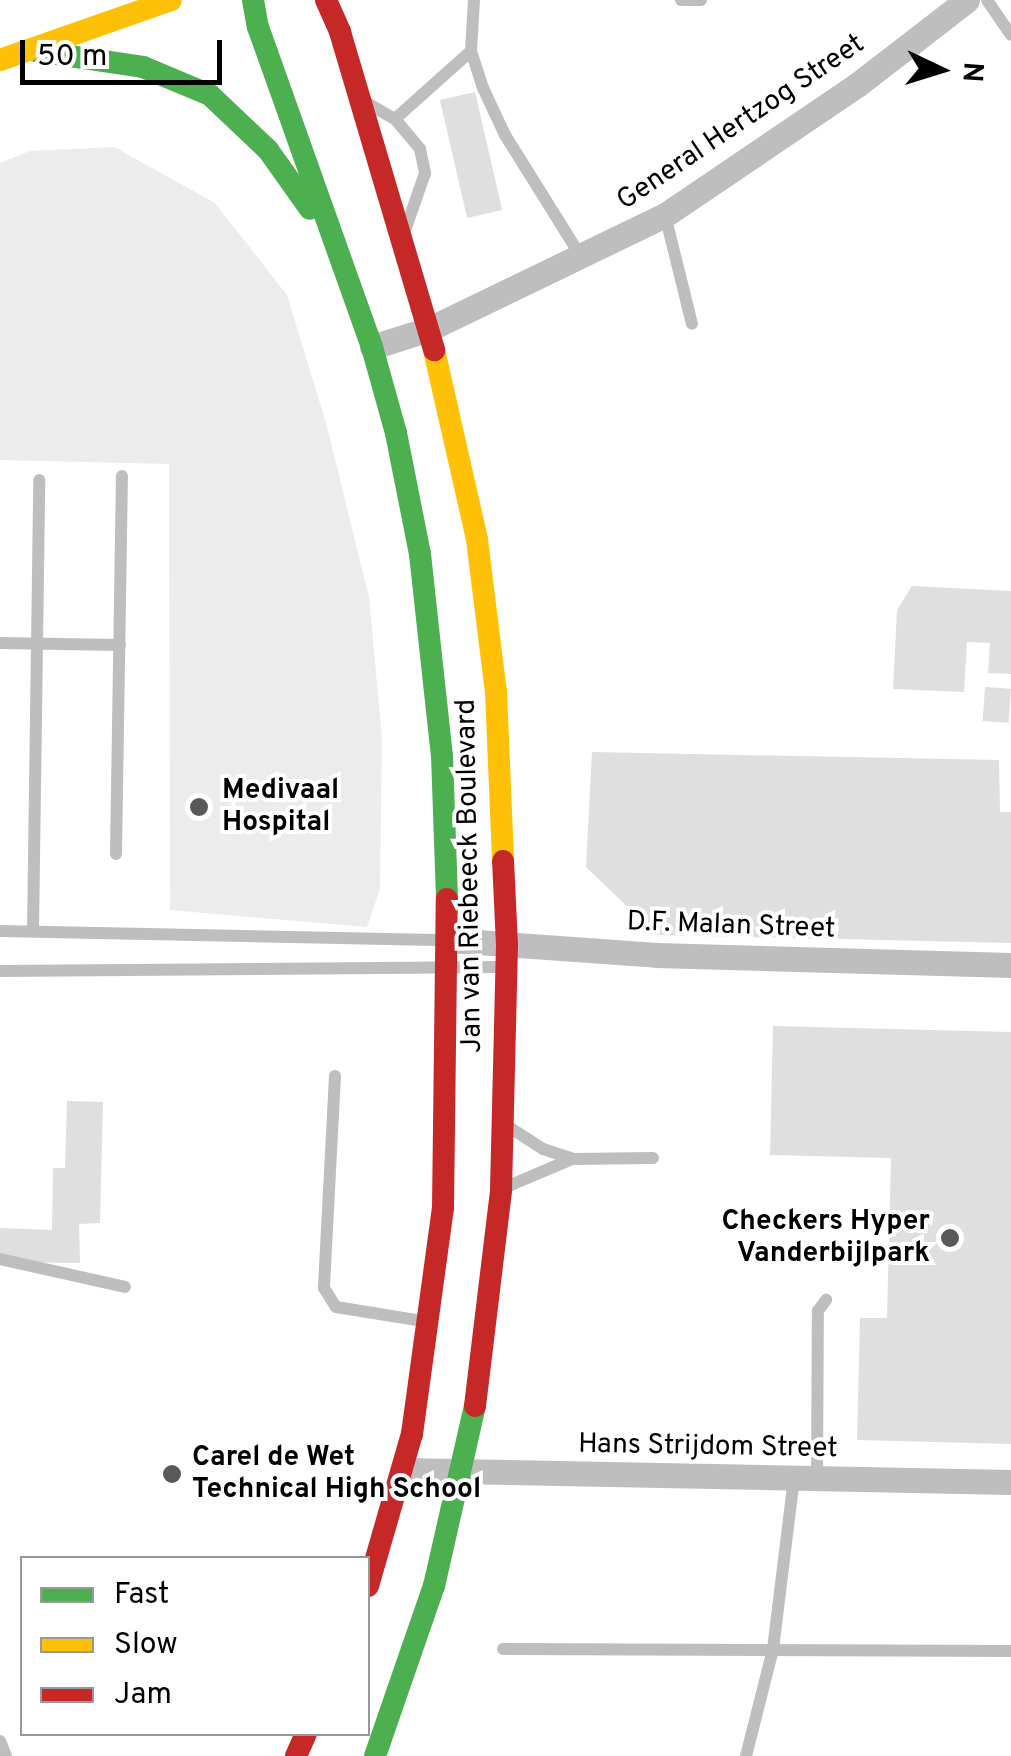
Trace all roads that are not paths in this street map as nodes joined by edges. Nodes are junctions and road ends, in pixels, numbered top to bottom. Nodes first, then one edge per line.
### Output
1 (172, 0) edge
2 (253, 0) edge
3 (326, 0) edge
4 (342, 0) edge
5 (474, 0) edge
6 (680, 0) edge
7 (701, 0) edge
8 (966, 0) edge
9 (987, 0) edge
10 (340, 32) junction
11 (1011, 35) edge
12 (36, 51) junction
13 (471, 51) junction
14 (0, 60) edge
15 (360, 99) junction
16 (395, 118) junction
17 (665, 215) junction
18 (402, 237) junction
19 (342, 258) junction
20 (582, 258) junction
21 (692, 324) dead end
22 (429, 329) junction
23 (372, 348) junction
24 (122, 476) dead end
25 (39, 480) dead end
26 (0, 642) edge
27 (37, 643) junction
28 (120, 645) junction
29 (116, 854) dead end
30 (0, 931) edge
31 (33, 932) junction
32 (449, 953) junction
33 (507, 956) junction
34 (1011, 965) edge
35 (0, 971) edge
36 (334, 1076) dead end
37 (503, 1122) junction
38 (653, 1158) dead end
39 (572, 1159) junction
40 (501, 1190) junction
41 (0, 1258) edge
42 (126, 1287) dead end
43 (826, 1300) dead end
44 (430, 1322) junction
45 (404, 1470) junction
46 (463, 1474) junction
47 (806, 1478) junction
48 (1011, 1482) edge
49 (370, 1580) edge
50 (773, 1648) junction
51 (504, 1650) dead end
52 (1011, 1651) edge
53 (0, 1741) edge
54 (6, 1756) edge
55 (375, 1756) edge
56 (746, 1756) edge

1 - 12 street
2 - 19 street, Jan van Riebeeck Boulevard
3 - 10 street, Jan van Riebeeck Boulevard
4 - 10 street
5 - 13 lane
6 - 7 lane
8 - 17 street, General Hertzog Street
9 - 11 lane
10 - 15 street, Jan van Riebeeck Boulevard
12 - 14 street
12 - 19 street
13 - 16 lane
13 - 20 lane
15 - 16 lane
15 - 18 street, Jan van Riebeeck Boulevard
16 - 18 lane
17 - 20 street, General Hertzog Street
17 - 21 lane
18 - 22 street, Jan van Riebeeck Boulevard
19 - 23 street, Jan van Riebeeck Boulevard
20 - 22 street, General Hertzog Street
22 - 23 street, General Hertzog Street
22 - 33 street, Jan van Riebeeck Boulevard
23 - 32 street, Jan van Riebeeck Boulevard
24 - 28 lane
25 - 27 lane
26 - 27 lane
27 - 28 lane
27 - 31 lane
28 - 29 lane
30 - 31 lane
31 - 32 lane
32 - 33 street, D.F. Malan Street
32 - 35 lane
32 - 44 street, Jan van Riebeeck Boulevard
33 - 34 street, D.F. Malan Street
33 - 37 street, Jan van Riebeeck Boulevard
36 - 44 lane
37 - 39 lane
37 - 40 street, Jan van Riebeeck Boulevard
38 - 39 lane
39 - 40 lane
40 - 46 street, Jan van Riebeeck Boulevard
41 - 42 lane
43 - 47 lane
44 - 45 street, Jan van Riebeeck Boulevard
45 - 46 street, Hans Strijdom Street
45 - 49 street, Jan van Riebeeck Boulevard
46 - 47 street, Hans Strijdom Street
46 - 55 street, Jan van Riebeeck Boulevard
47 - 48 street, Hans Strijdom Street
47 - 50 lane
50 - 51 lane
50 - 52 lane
50 - 56 lane
53 - 54 lane

